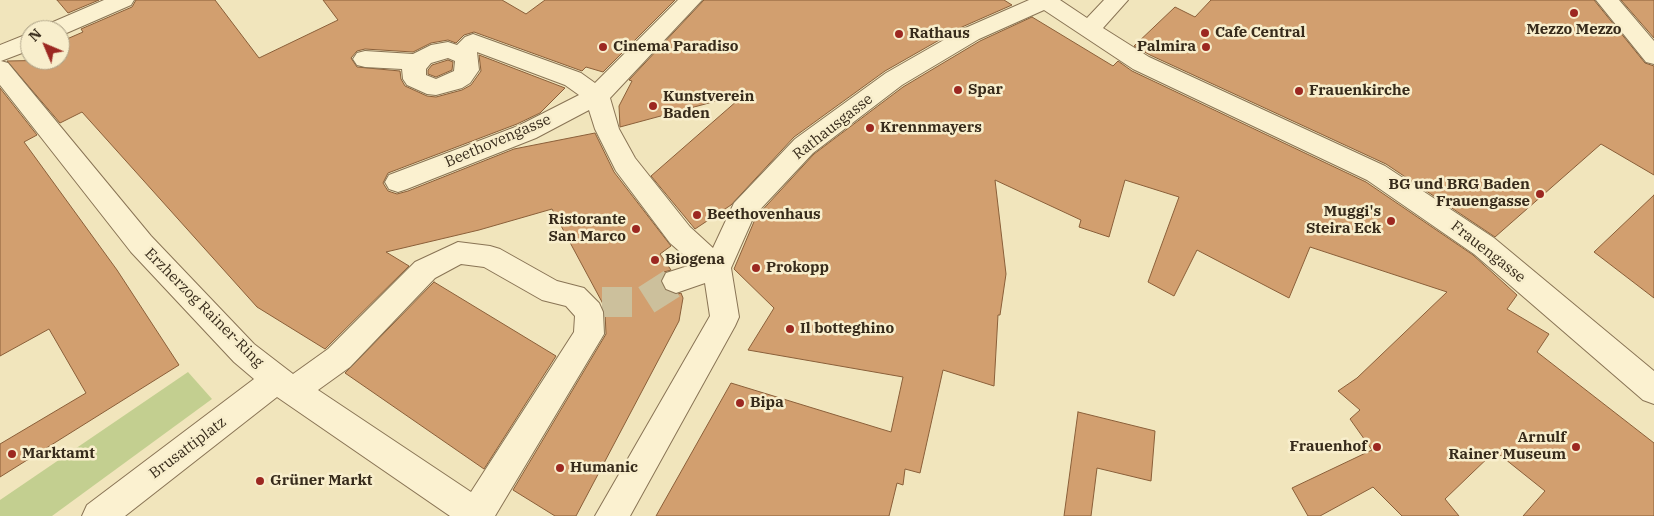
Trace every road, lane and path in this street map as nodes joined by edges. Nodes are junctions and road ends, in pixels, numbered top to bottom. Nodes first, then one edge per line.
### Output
1 (123, 0) edge
2 (691, 0) edge
3 (1117, 0) edge
4 (1607, 0) edge
5 (1038, 4) edge
6 (70, 23) edge
7 (1089, 29) junction
8 (472, 43) junction
9 (20, 45) edge
10 (0, 54) edge
11 (1654, 56) edge
12 (365, 59) dead end
13 (418, 62) junction
14 (0, 69) edge
15 (597, 96) junction
16 (398, 182) dead end
17 (717, 268) junction
18 (676, 281) tunnel mouth
19 (285, 385) junction
20 (1654, 390) edge
21 (477, 515) edge
22 (99, 516) edge
23 (612, 516) edge

1 - 6 street
2 - 15 street, Beethovengasse
3 - 7 street
4 - 11 street
5 - 7 street, Frauengasse
5 - 17 street, Rathausgasse
7 - 20 street, Frauengasse
8 - 13 street
8 - 13 street
8 - 15 street
9 - 10 street
12 - 13 street
14 - 19 street, Erzherzog Rainer-Ring
15 - 16 street, Beethovengasse
15 - 17 street
17 - 18 street
17 - 23 street
19 - 21 street, Erzherzog Rainer-Ring
19 - 21 street, Brusattiplatz
19 - 22 street, Brusattiplatz

